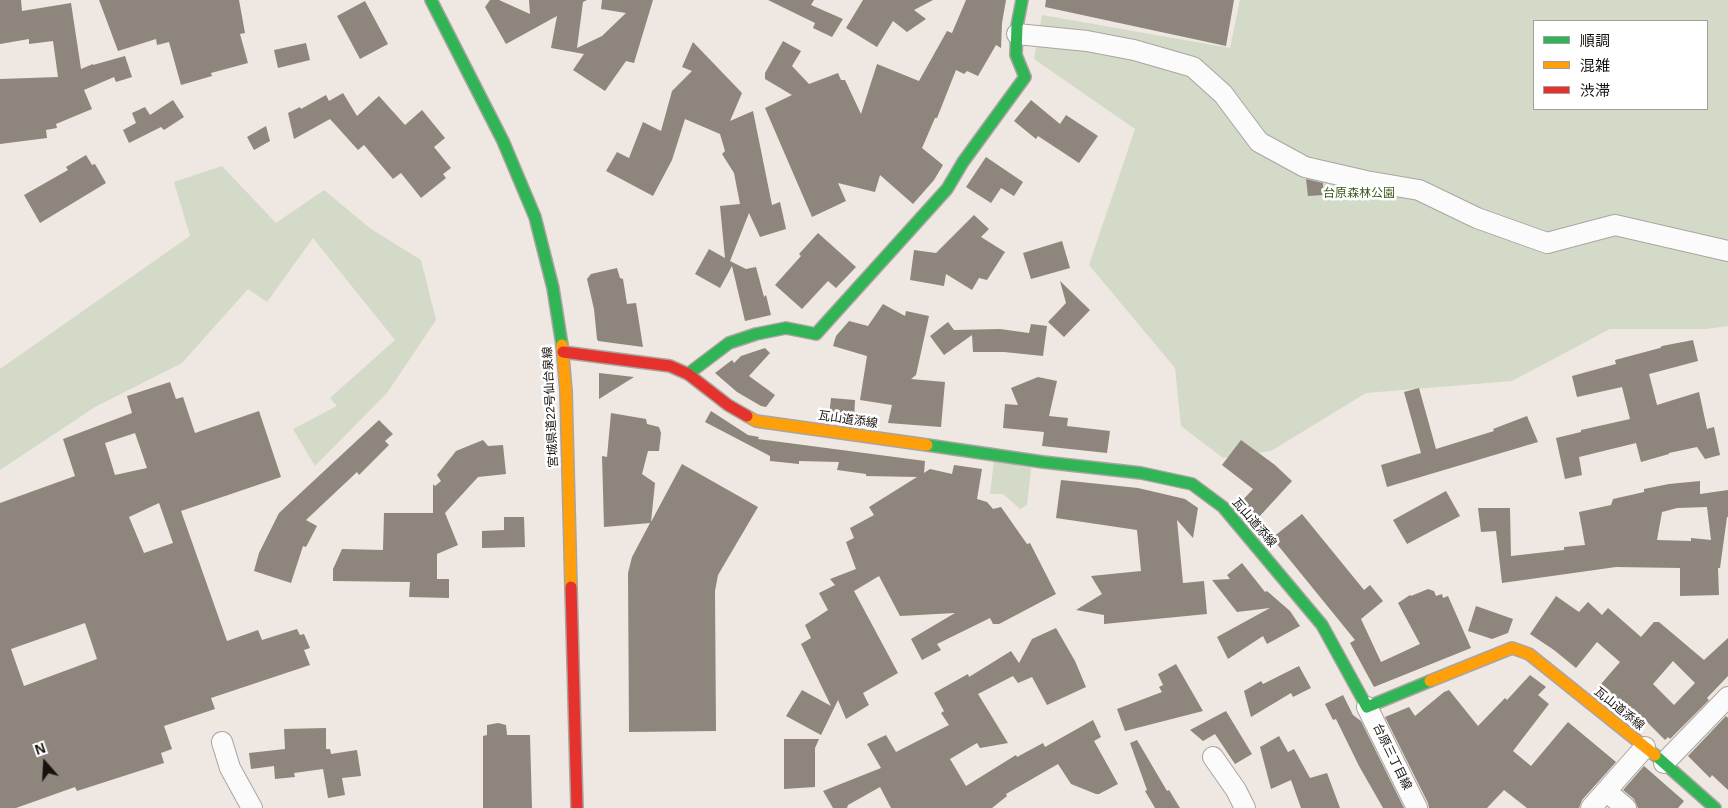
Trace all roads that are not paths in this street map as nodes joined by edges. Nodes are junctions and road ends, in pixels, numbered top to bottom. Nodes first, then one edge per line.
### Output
1 (431, 0) edge
2 (1022, 0) edge
3 (1017, 34) junction
4 (1728, 251) edge
5 (563, 352) junction
6 (688, 374) junction
7 (1728, 697) edge
8 (1366, 707) junction
9 (222, 742) dead end
10 (1645, 747) junction
11 (1213, 757) dead end
12 (1664, 763) junction
13 (1606, 791) junction
14 (252, 808) edge
15 (577, 808) edge
16 (1245, 808) edge
17 (1417, 808) edge
18 (1591, 808) edge
19 (1626, 808) edge
20 (1716, 808) edge

1 - 5 street, 宮城県道22号仙台泉線
2 - 3 street
3 - 4 street
3 - 6 street
5 - 6 street, 瓦山道添線
5 - 15 street, 宮城県道22号仙台泉線
6 - 8 street, 瓦山道添線
7 - 12 street
8 - 10 street, 瓦山道添線
8 - 17 street, 台原三丁目線
9 - 14 street
10 - 12 street, 瓦山道添線
10 - 13 street
11 - 16 street
12 - 20 street, 瓦山道添線
13 - 18 street
13 - 19 street

